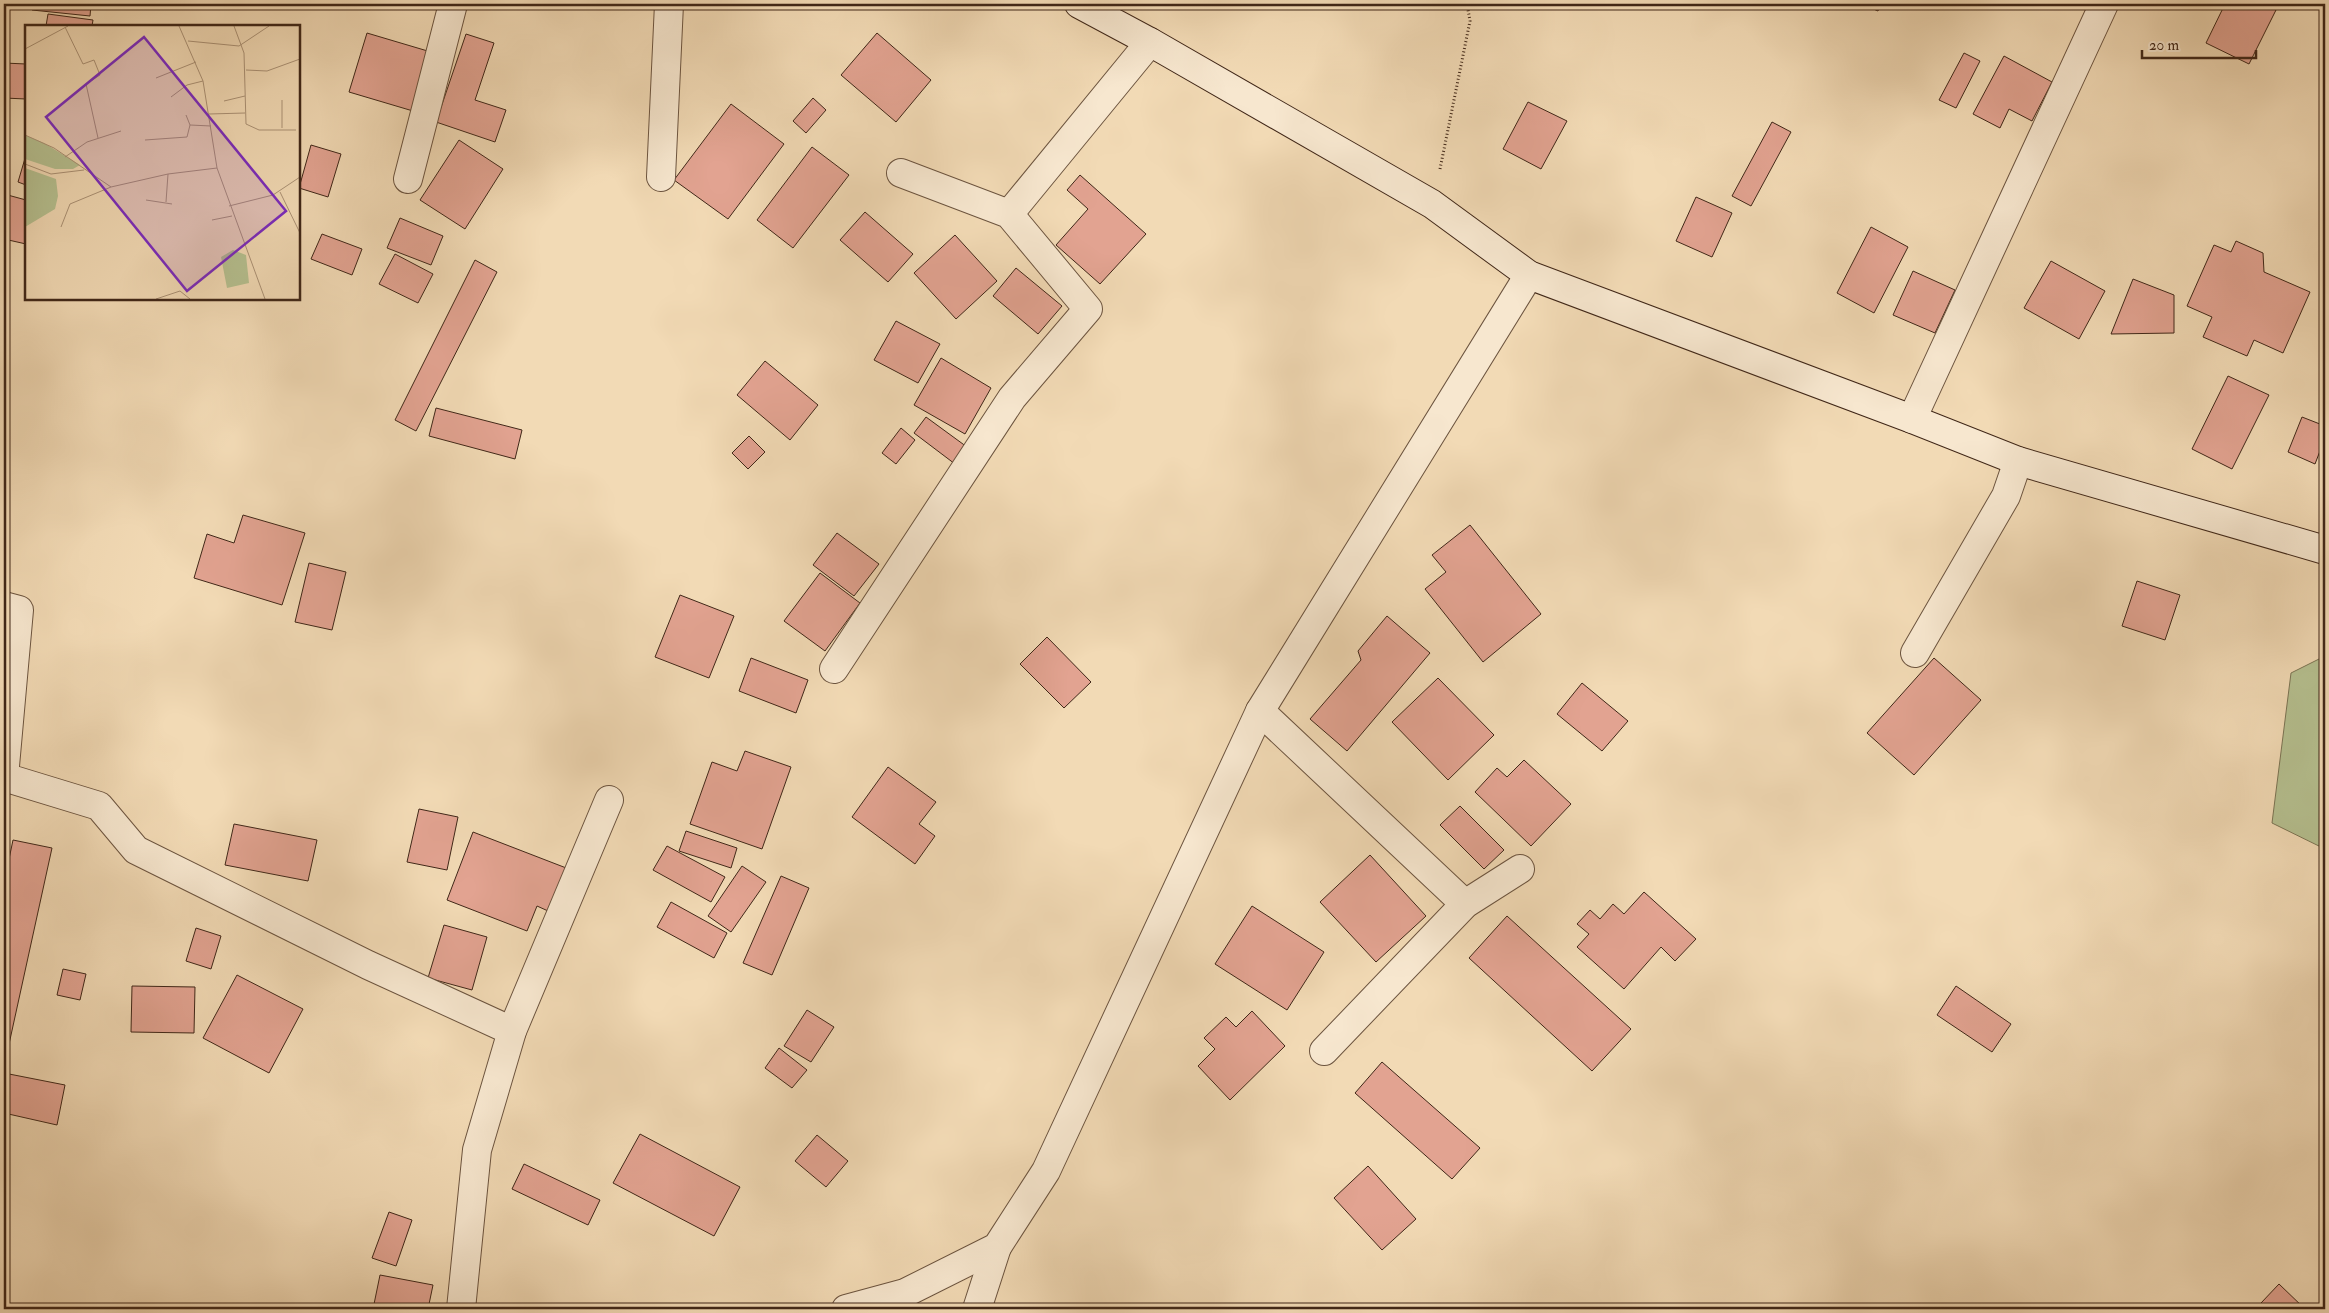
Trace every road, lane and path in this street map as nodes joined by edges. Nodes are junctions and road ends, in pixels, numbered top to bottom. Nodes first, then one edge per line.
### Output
1 (453, 4) edge
2 (669, 4) edge
3 (1079, 4) edge
4 (1467, 4) edge
5 (2104, 4) edge
6 (1150, 42) junction
7 (901, 173) dead end
8 (661, 177) dead end
9 (408, 179) dead end
10 (1432, 204) junction
11 (1009, 214) junction
12 (1529, 275) junction
13 (1912, 418) junction
14 (2018, 461) junction
15 (2325, 550) edge
16 (4, 606) edge
17 (1915, 654) dead end
18 (834, 669) dead end
19 (1260, 711) junction
20 (609, 800) dead end
21 (1520, 869) dead end
22 (1465, 904) junction
23 (512, 1031) junction
24 (1324, 1051) dead end
25 (997, 1247) junction
26 (461, 1309) edge
27 (846, 1309) edge
28 (977, 1309) edge

1 - 9 street
2 - 8 street
3 - 6 street
4 - 10 path
5 - 13 street
6 - 10 street
6 - 11 street
7 - 11 street
10 - 12 street
11 - 18 street
12 - 13 street
12 - 19 street
13 - 14 street
14 - 15 street
14 - 17 street
16 - 23 street
19 - 22 street
19 - 25 street
20 - 23 street
21 - 22 street
22 - 24 street
23 - 26 street
25 - 27 street
25 - 28 street

